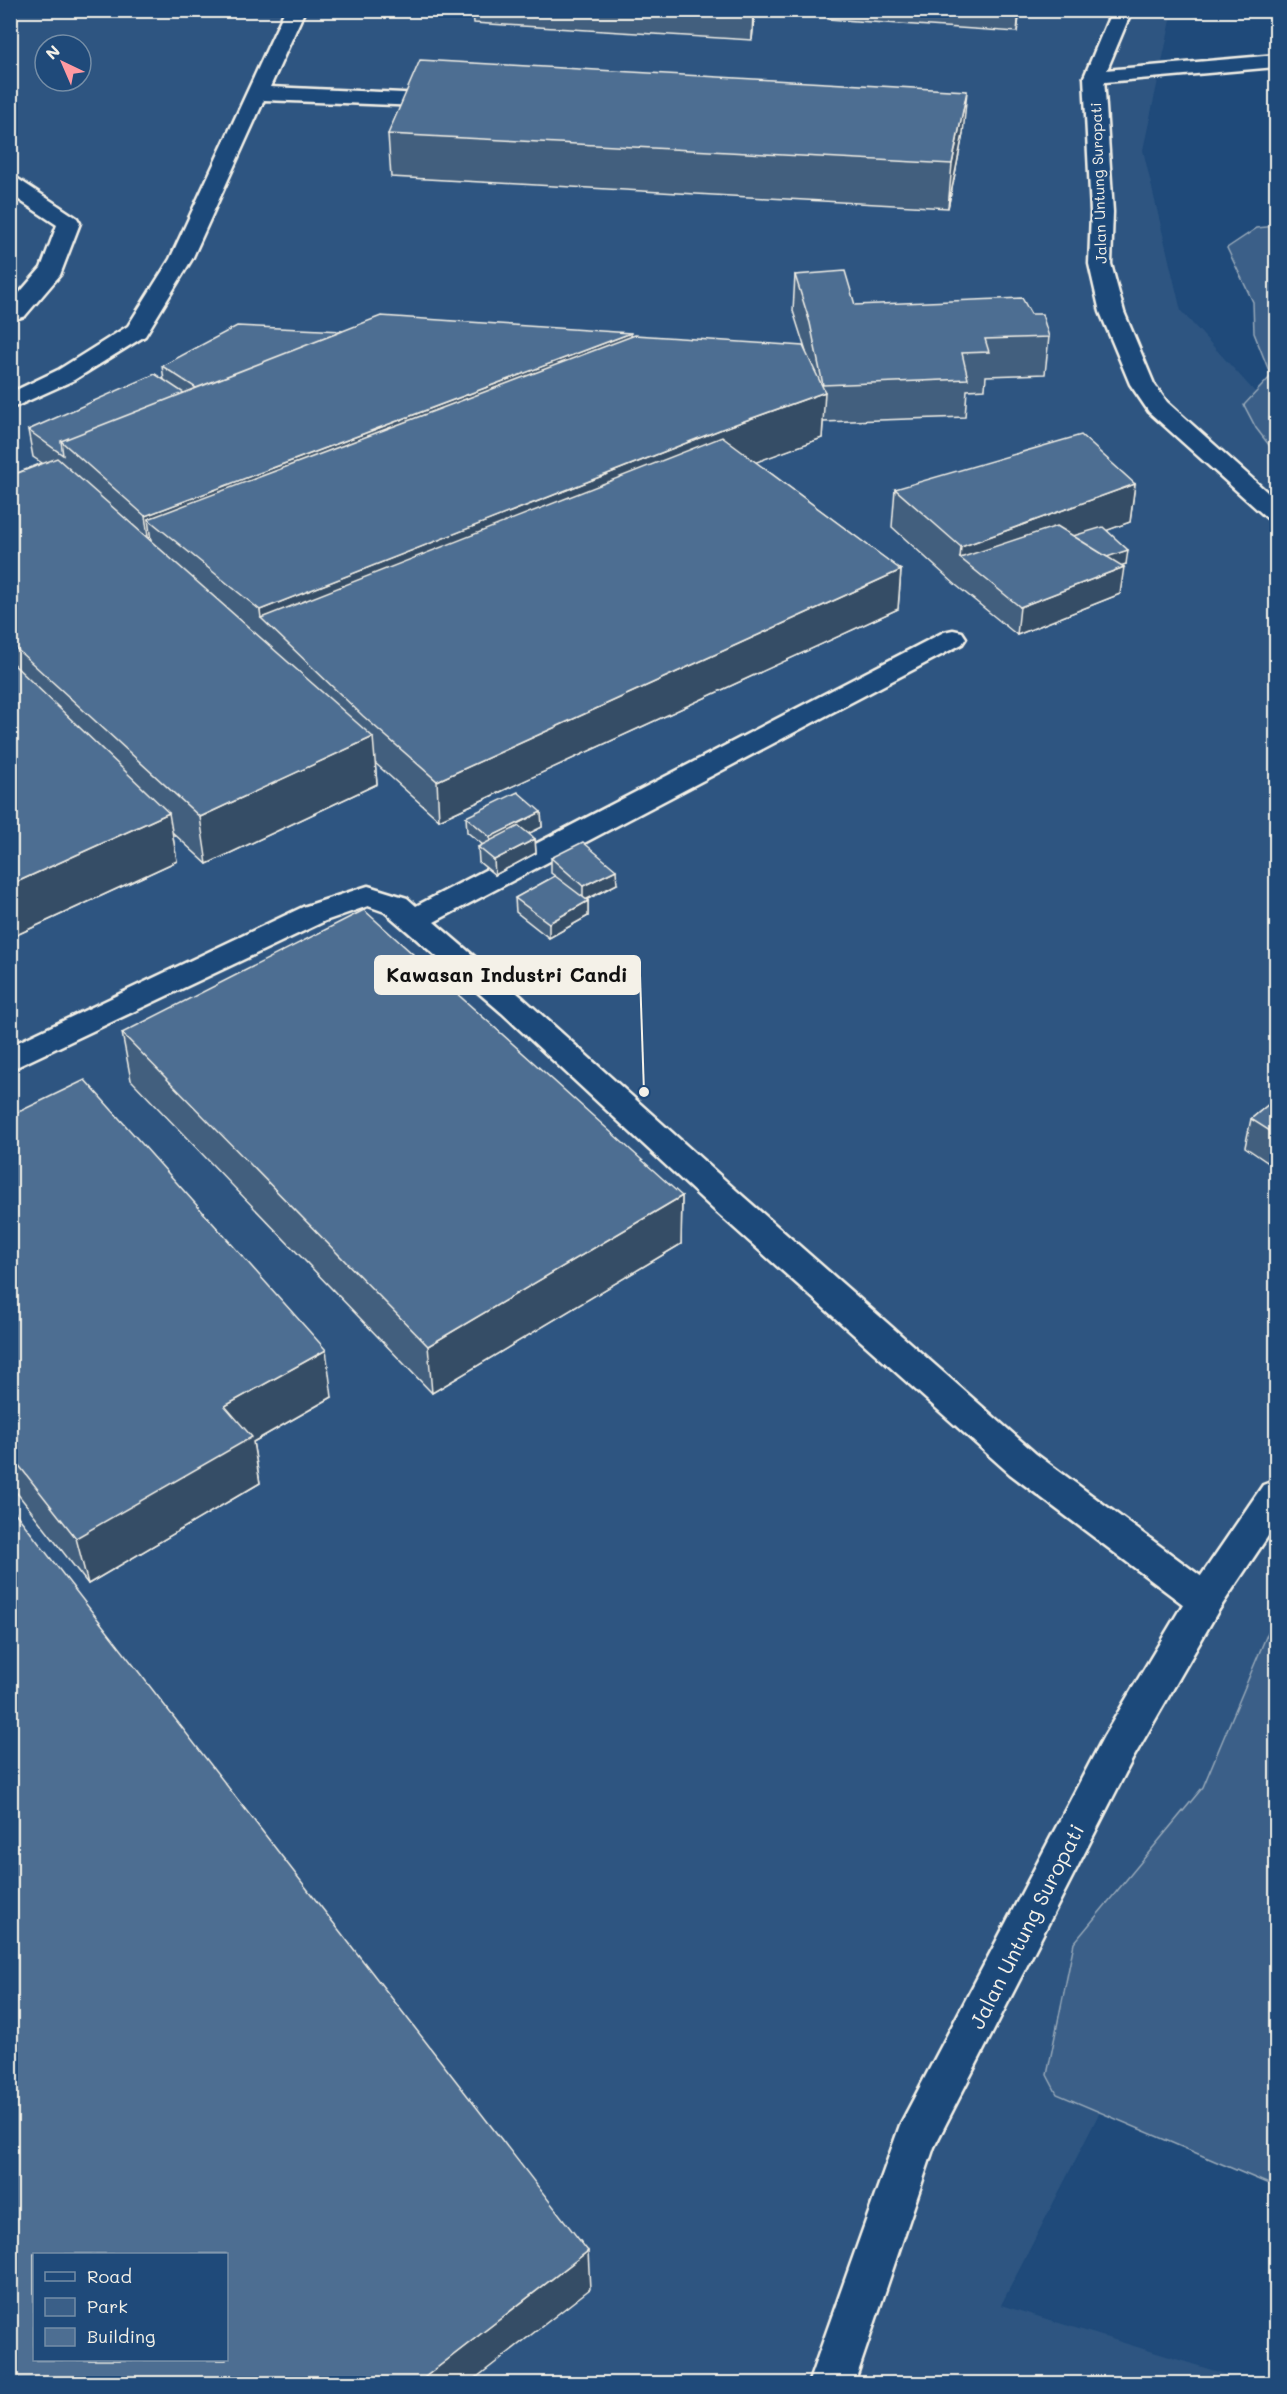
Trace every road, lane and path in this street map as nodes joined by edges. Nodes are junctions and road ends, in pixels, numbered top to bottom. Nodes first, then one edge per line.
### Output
1 (295, 10) edge
2 (1122, 10) edge
3 (1276, 61) edge
4 (1094, 77) junction
5 (257, 93) junction
6 (472, 102) edge
7 (10, 184) edge
8 (10, 314) edge
9 (10, 402) edge
10 (1276, 513) edge
11 (953, 638) dead end
12 (414, 920) junction
13 (10, 1059) edge
14 (1276, 1495) edge
15 (1205, 1600) junction
16 (831, 2384) edge

1 - 5 main road
2 - 4 main road, Jalan Untung Suropati
3 - 4 main road
4 - 10 main road, Jalan Untung Suropati
5 - 6 main road
5 - 9 main road
7 - 8 main road
11 - 12 main road
12 - 13 main road
12 - 15 main road
14 - 15 main road, Jalan Untung Suropati
15 - 16 main road, Jalan Untung Suropati

